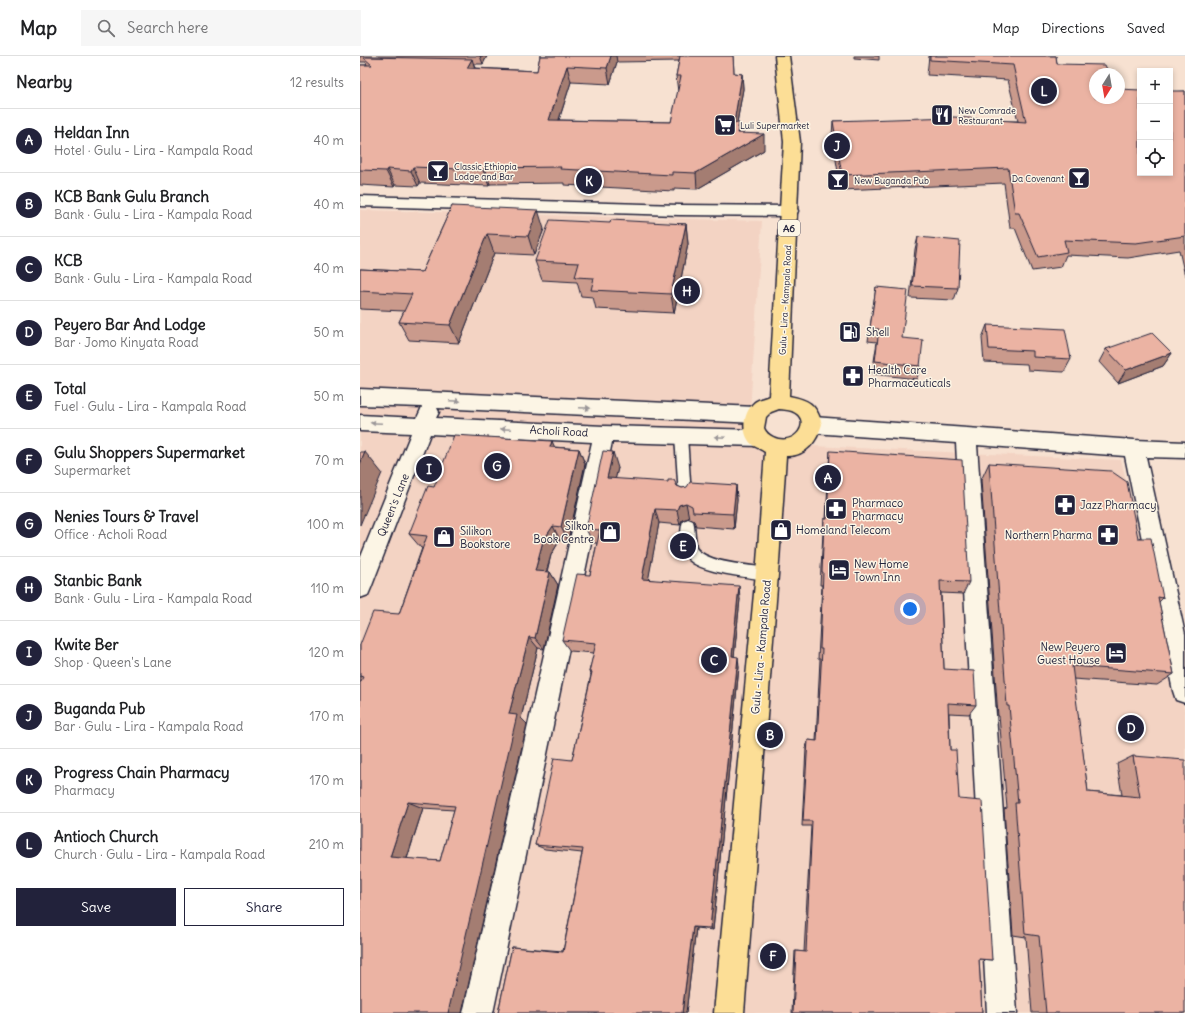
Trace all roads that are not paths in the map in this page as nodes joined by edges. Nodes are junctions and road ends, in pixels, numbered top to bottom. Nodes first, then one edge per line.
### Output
1 (782, 56) edge
2 (360, 201) edge
3 (790, 211) junction
4 (360, 396) edge
5 (433, 400) junction
6 (779, 401) junction
7 (756, 415) junction
8 (360, 422) edge
9 (424, 425) junction
10 (813, 425) junction
11 (604, 434) junction
12 (681, 436) junction
13 (966, 437) junction
14 (767, 443) junction
15 (1134, 448) junction
16 (1185, 450) edge
17 (685, 496) edge
18 (688, 525) dead end
19 (767, 574) junction
20 (360, 588) edge
21 (1184, 683) edge
22 (478, 1013) edge
23 (729, 1013) edge
24 (1002, 1013) edge

1 - 3 main road, Gulu - Lira - Kampala Road / A6
2 - 3 street
3 - 6 main road, Gulu - Lira - Kampala Road / A6
4 - 5 street
5 -> 7 street
5 - 9 street, Queen's Lane
6 - 7 main road
6 - 10 main road
7 - 14 main road
9 -> 8 street, Acholi Road
11 -> 9 street, Acholi Road
9 - 20 street, Queen's Lane
10 - 13 street
10 - 14 main road
11 - 12 street, Acholi Road
11 - 22 street
14 -> 12 street, Acholi Road
12 - 17 lane
13 - 15 street
13 - 24 street
14 - 19 main road, Gulu - Lira - Kampala Road
15 - 16 street
15 - 21 street
18 - 19 lane
19 - 23 main road, Gulu - Lira - Kampala Road

